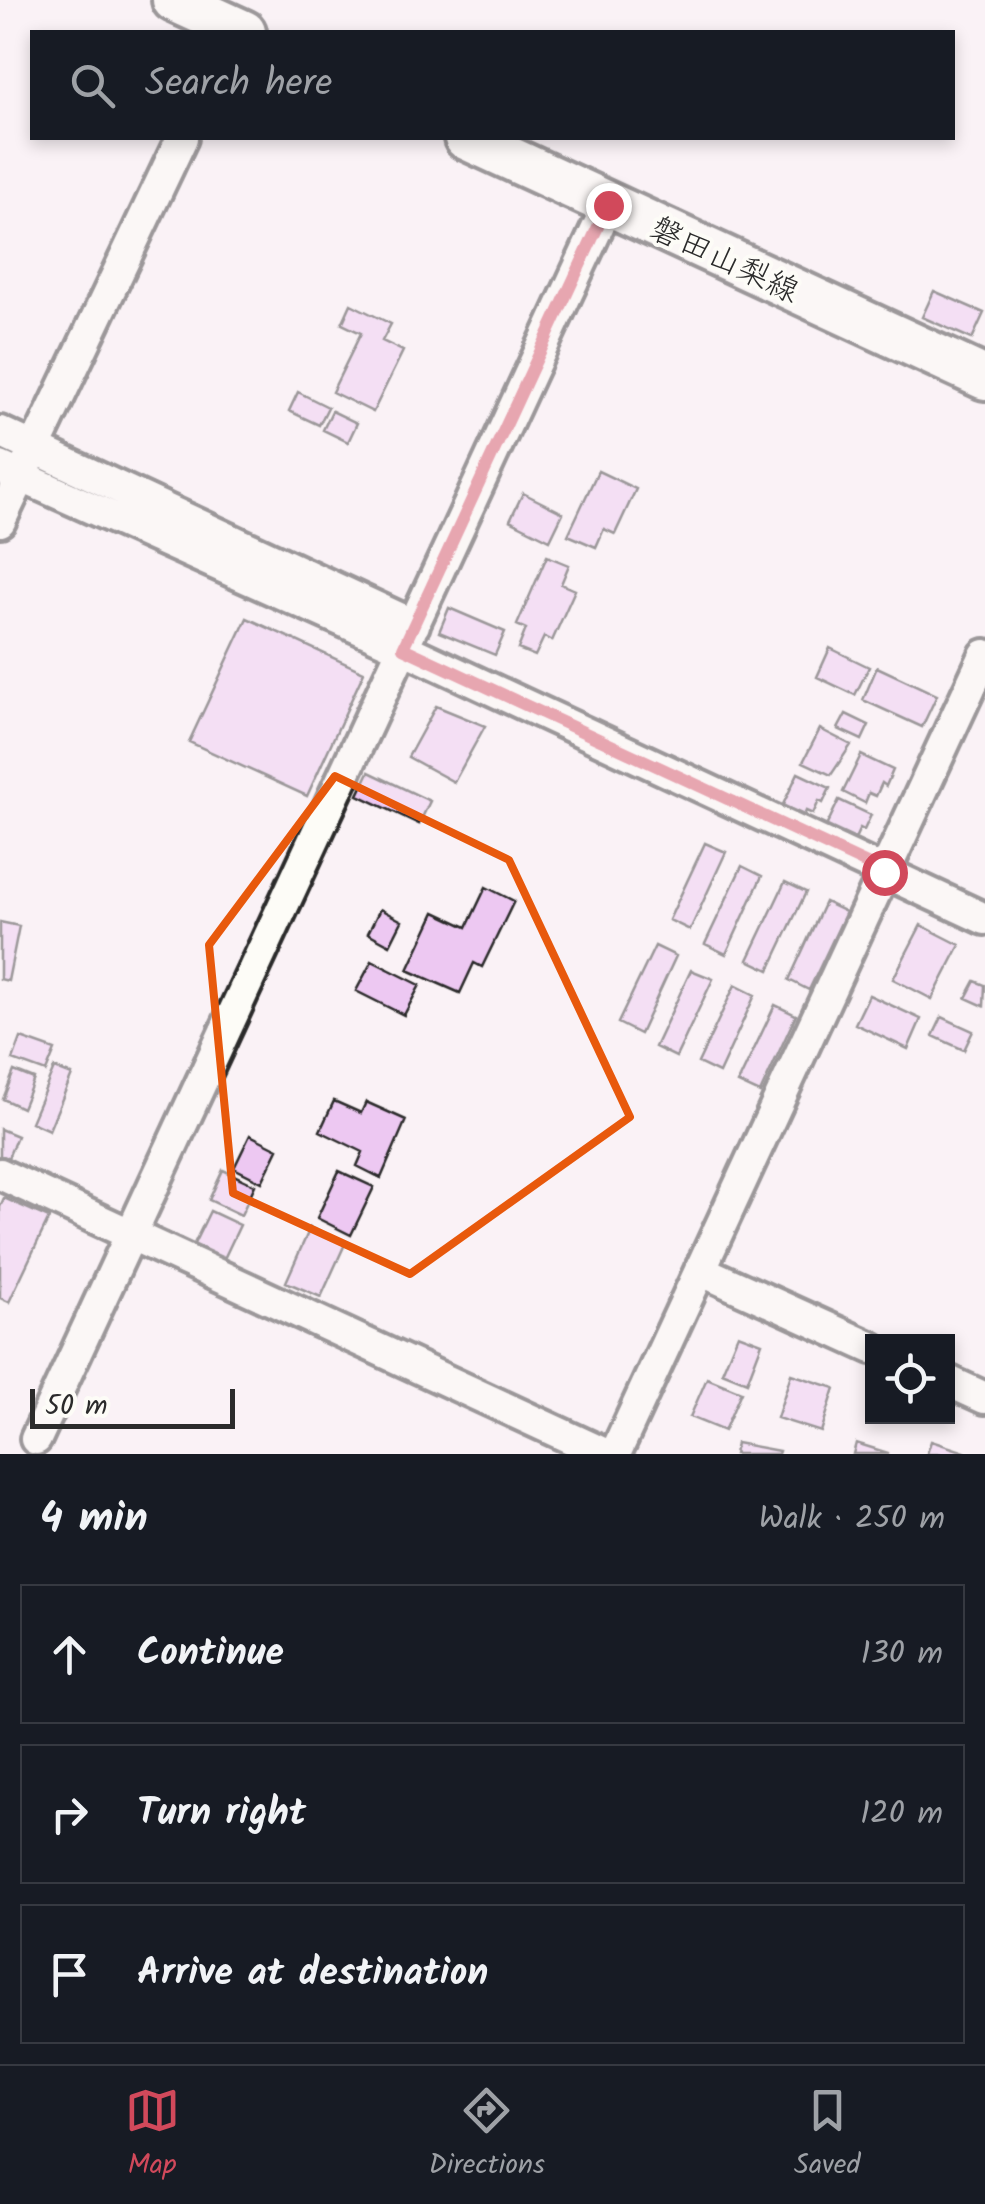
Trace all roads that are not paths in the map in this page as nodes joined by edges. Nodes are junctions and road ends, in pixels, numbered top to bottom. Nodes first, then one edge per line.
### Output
1 (174, 0) edge
2 (239, 23) edge
3 (181, 140) edge
4 (470, 140) edge
5 (608, 205) junction
6 (985, 378) edge
7 (0, 432) edge
8 (34, 448) junction
9 (10, 472) edge
10 (0, 521) edge
11 (408, 636) junction
12 (985, 655) edge
13 (884, 872) junction
14 (985, 920) edge
15 (0, 1174) edge
16 (131, 1234) junction
17 (700, 1270) junction
18 (865, 1345) edge
19 (955, 1384) edge
20 (985, 1398) edge
21 (36, 1438) dead end
22 (605, 1454) edge
23 (615, 1454) edge

1 - 2 main road
3 - 8 street
4 - 5 main road, 磐田山梨線
5 - 6 main road, 磐田山梨線
5 - 11 street
7 - 8 street
8 - 9 street
8 - 11 street
9 - 10 street
9 - 11 street
11 - 13 street
11 - 16 street
12 - 13 street
13 - 14 street
13 - 17 street
15 - 16 street
16 - 21 street
16 - 22 street
17 - 18 street
17 - 23 street
19 - 20 street

